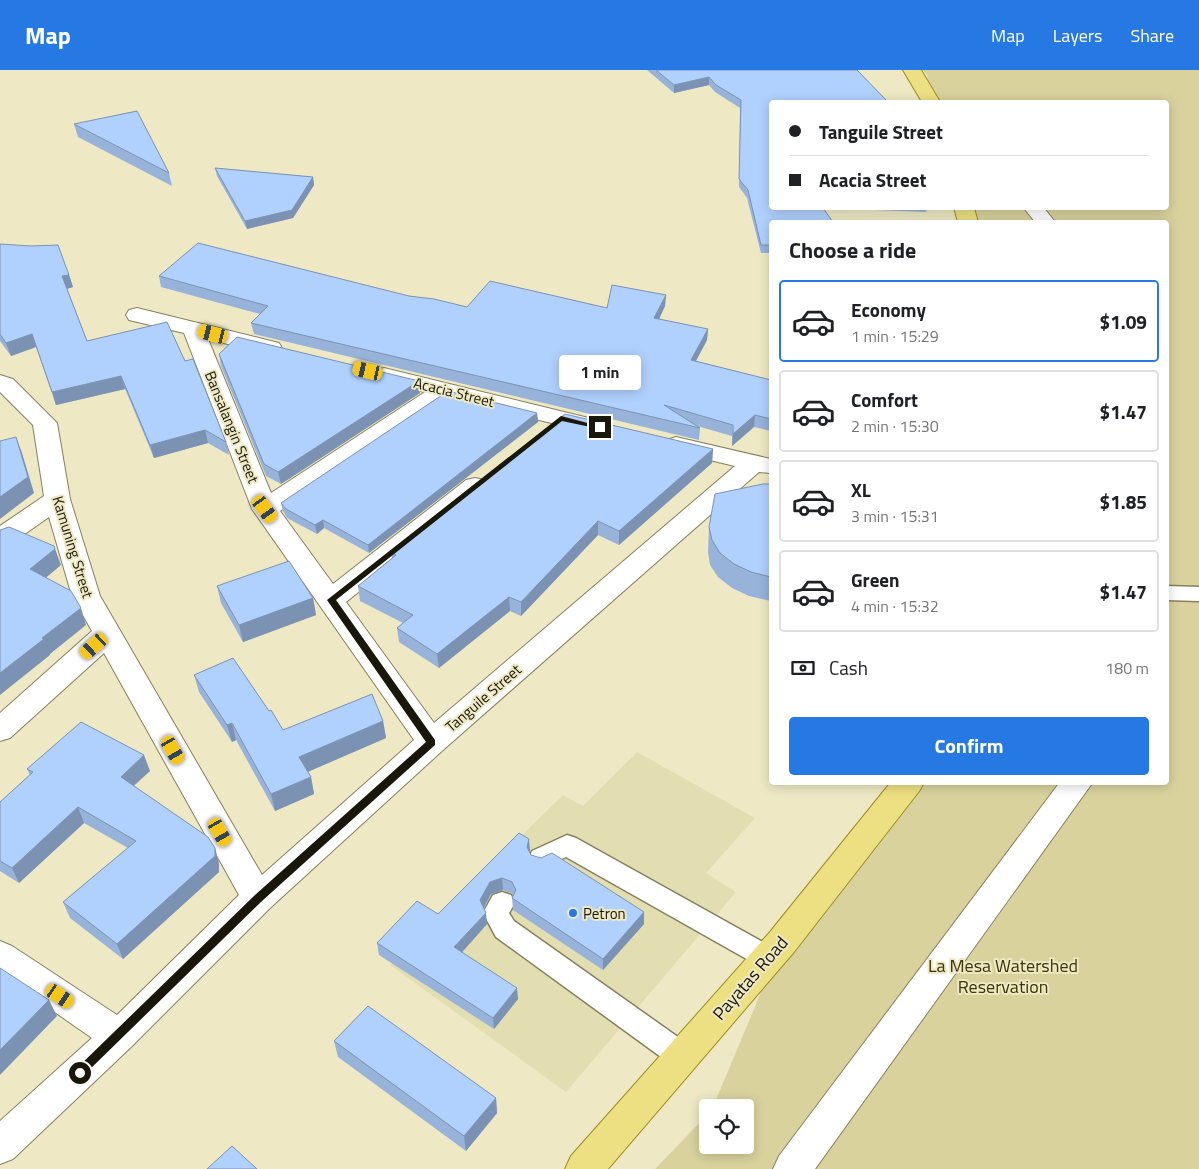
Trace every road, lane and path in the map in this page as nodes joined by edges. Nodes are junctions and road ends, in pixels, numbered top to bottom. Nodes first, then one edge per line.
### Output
1 (912, 70) edge
2 (930, 100) edge
3 (1036, 210) edge
4 (1043, 220) edge
5 (137, 314) dead end
6 (194, 329) junction
7 (290, 352) edge
8 (368, 371) edge
9 (0, 382) edge
10 (445, 389) junction
11 (561, 418) junction
12 (619, 432) edge
13 (538, 436) edge
14 (658, 441) edge
15 (763, 465) edge
16 (492, 473) edge
17 (57, 499) junction
18 (265, 509) junction
19 (0, 539) edge
20 (1169, 593) edge
21 (1199, 594) edge
22 (331, 600) junction
23 (107, 634) junction
24 (0, 730) edge
25 (432, 742) junction
26 (907, 785) edge
27 (1076, 785) edge
28 (541, 858) edge
29 (258, 898) junction
30 (502, 903) dead end
31 (0, 956) edge
32 (768, 958) junction
33 (119, 1036) junction
34 (682, 1056) junction
35 (0, 1146) edge
36 (584, 1169) edge
37 (792, 1169) edge

1 - 2 main road
3 - 4 street
5 - 6 street
6 - 7 street
6 - 18 street, Bansalangin Street
8 - 10 street, Acacia Street
9 - 17 street, Kamuning Street
10 - 11 street, Acacia Street
10 - 18 street
11 - 12 street, Acacia Street
11 - 13 street
14 - 15 street
15 - 25 street, Tanguile Street
16 - 22 street
17 - 19 street
17 - 23 street, Kamuning Street
18 - 22 street, Bansalangin Street
20 - 21 lane
22 - 25 street, Bansalangin Street
23 - 24 street
23 - 29 street, Kamuning Street
25 - 29 street, Tanguile Street
26 - 32 main road, Payatas Road
27 - 37 street
28 - 32 lane
29 - 33 street, Tanguile Street
30 - 34 lane
31 - 33 street
32 - 34 main road, Payatas Road
33 - 35 street, Tanguile Street
34 - 36 main road, Payatas Road

